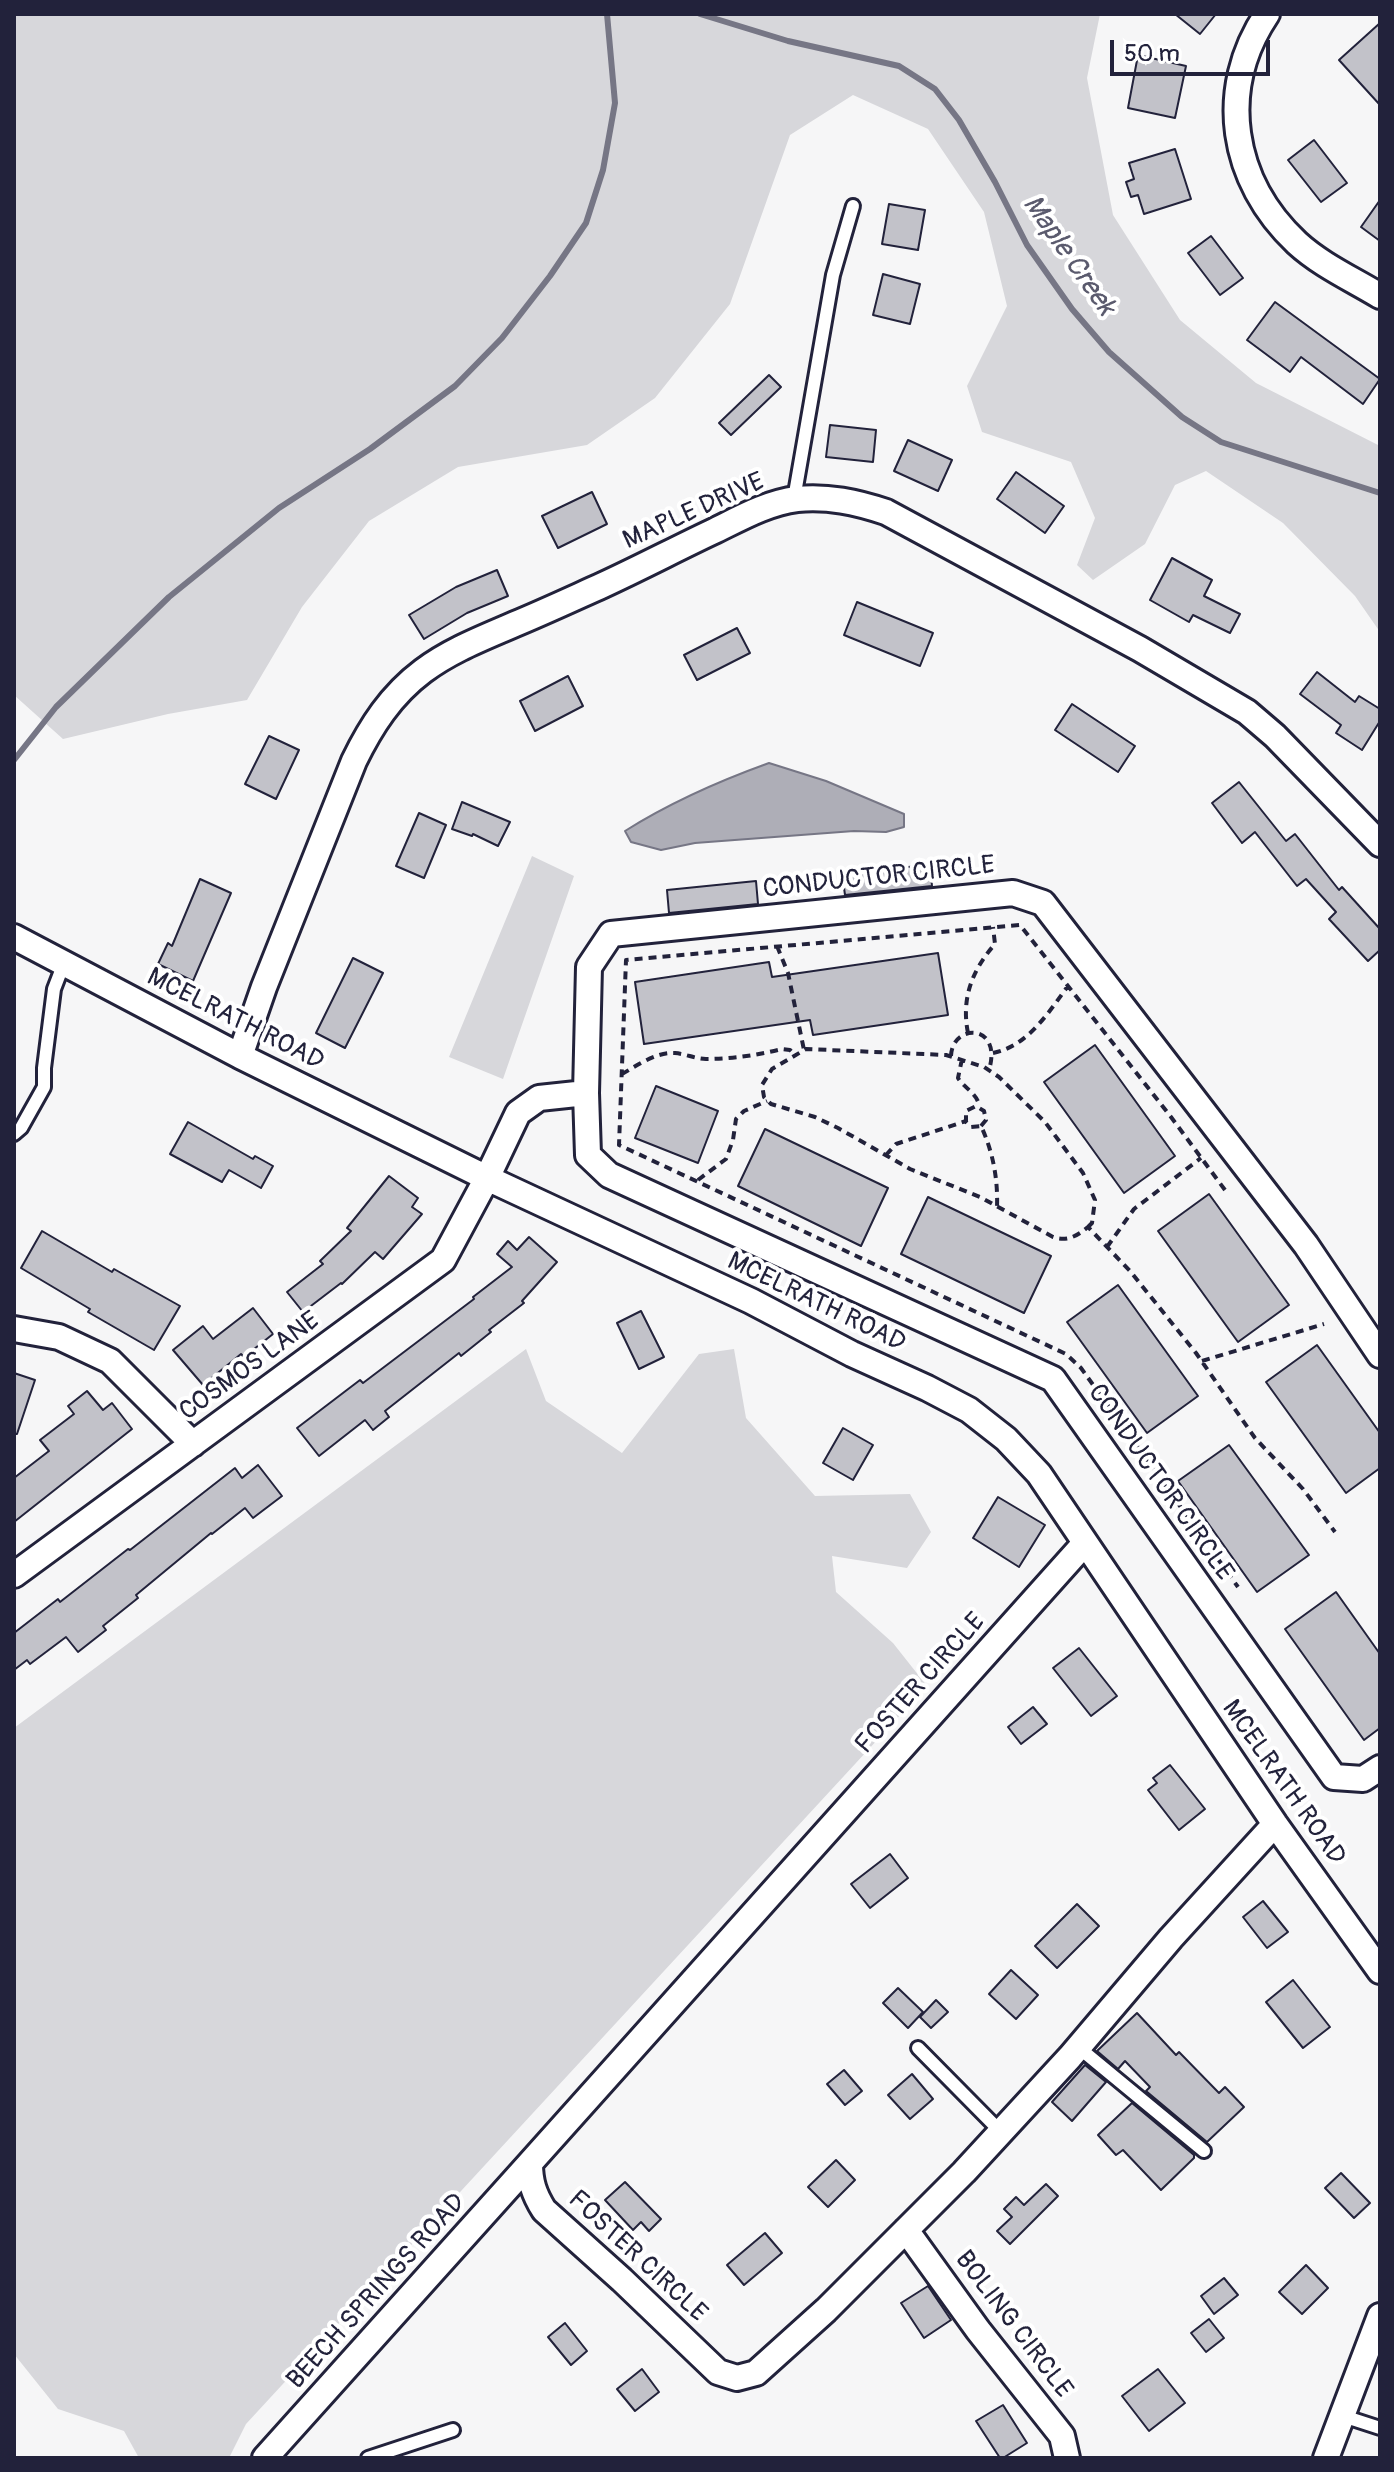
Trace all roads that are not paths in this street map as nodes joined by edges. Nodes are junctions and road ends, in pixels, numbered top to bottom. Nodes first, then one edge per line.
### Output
1 (1267, 14) edge
2 (853, 206) dead end
3 (1380, 296) edge
4 (794, 499) junction
5 (1380, 844) edge
6 (14, 937) edge
7 (64, 963) junction
8 (240, 1056) junction
9 (586, 1093) junction
10 (14, 1134) edge
11 (487, 1178) junction
12 (14, 1329) edge
13 (1380, 1355) edge
14 (193, 1444) junction
15 (1085, 1543) junction
16 (14, 1575) edge
17 (1380, 1768) edge
18 (1275, 1824) junction
19 (1380, 1971) edge
20 (1078, 2047) junction
21 (918, 2048) dead end
22 (1001, 2132) junction
23 (1204, 2151) dead end
24 (530, 2163) junction
25 (906, 2230) junction
26 (1380, 2316) edge
27 (1343, 2416) junction
28 (1380, 2428) edge
29 (453, 2430) dead end
30 (265, 2458) edge
31 (368, 2458) edge
32 (1067, 2458) edge
33 (1326, 2458) edge

1 - 3 street
2 - 4 lane
4 - 5 street, MAPLE DRIVE
4 - 8 street, MAPLE DRIVE
6 - 7 street, MCELRATH ROAD
7 - 8 street, MCELRATH ROAD
7 - 10 lane
8 - 11 street, MCELRATH ROAD
9 - 11 street
9 - 13 street, CONDUCTOR CIRCLE
9 - 17 street, CONDUCTOR CIRCLE
11 - 14 street, COSMOS LANE
11 - 15 street, MCELRATH ROAD
12 - 14 street
14 - 16 street, COSMOS LANE
15 - 18 street, MCELRATH ROAD
15 - 24 street, FOSTER CIRCLE
18 - 19 street, MCELRATH ROAD
18 - 20 street, FOSTER CIRCLE
20 - 22 street, FOSTER CIRCLE
20 - 23 lane
21 - 22 lane
22 - 25 street, FOSTER CIRCLE
24 - 25 street, FOSTER CIRCLE
24 - 30 street, BEECH SPRINGS ROAD
25 - 32 street, BOLING CIRCLE
26 - 27 street
27 - 28 lane
27 - 33 street
29 - 31 lane

